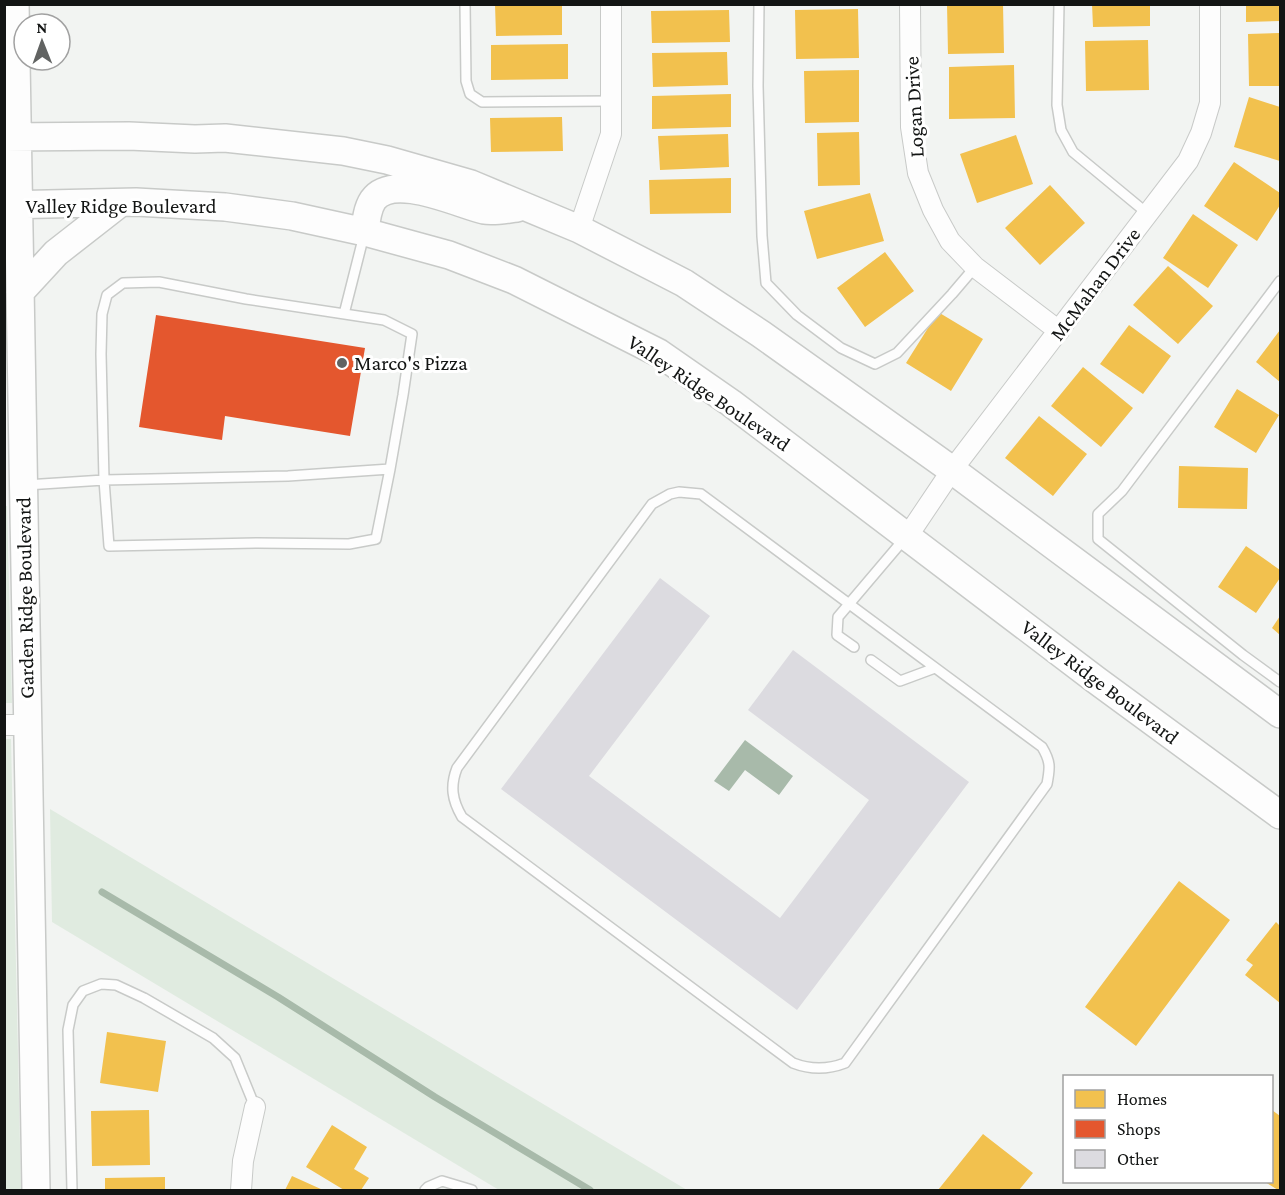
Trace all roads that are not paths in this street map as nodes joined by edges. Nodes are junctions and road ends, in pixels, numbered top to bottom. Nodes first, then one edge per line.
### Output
1 (15, 4) edge
2 (465, 4) edge
3 (611, 4) edge
4 (759, 4) edge
5 (910, 4) edge
6 (1059, 4) edge
7 (1210, 4) edge
8 (611, 101) junction
9 (11, 136) edge
10 (120, 203) junction
11 (11, 205) edge
12 (527, 207) junction
13 (1148, 214) junction
14 (579, 229) junction
15 (365, 232) junction
16 (975, 267) junction
17 (1281, 281) edge
18 (20, 292) junction
19 (344, 314) junction
20 (1059, 331) junction
21 (390, 469) junction
22 (952, 470) junction
23 (104, 480) junction
24 (23, 485) junction
25 (907, 537) junction
26 (849, 603) junction
27 (854, 647) dead end
28 (871, 660) dead end
29 (935, 668) junction
30 (1281, 682) edge
31 (1281, 714) edge
32 (16, 725) edge
33 (1281, 815) edge
34 (255, 1107) joint
35 (36, 1191) edge
36 (72, 1191) edge
37 (241, 1191) edge
38 (425, 1191) edge
39 (472, 1191) edge

1 - 9 main road, Garden Ridge Boulevard
2 - 8 lane
3 - 8 street
4 - 16 lane
5 - 16 street, Logan Drive
6 - 13 lane
7 - 13 street, McMahan Drive
8 - 14 street
9 - 11 main road, Garden Ridge Boulevard
9 - 12 main road
10 - 11 main road, Valley Ridge Boulevard
10 - 15 main road, Valley Ridge Boulevard
10 - 18 main road
11 - 18 main road, Garden Ridge Boulevard
12 - 14 main road
12 - 15 main road
13 - 20 street, McMahan Drive
14 - 22 main road
15 - 19 lane
15 - 25 main road, Valley Ridge Boulevard
16 - 20 street, Logan Drive
17 - 30 lane
18 - 24 main road, Garden Ridge Boulevard
19 - 21 lane
19 - 23 lane
20 - 22 street, McMahan Drive
21 - 23 lane
21 - 23 lane
22 - 25 street, McMahan Drive
22 - 31 main road
23 - 24 lane
24 - 32 main road, Garden Ridge Boulevard
25 - 26 lane
25 - 33 main road, Valley Ridge Boulevard
26 - 27 lane
26 - 29 lane
26 - 29 lane
28 - 29 lane
32 - 35 main road, Garden Ridge Boulevard
34 - 36 lane
34 - 37 street
38 - 39 lane

